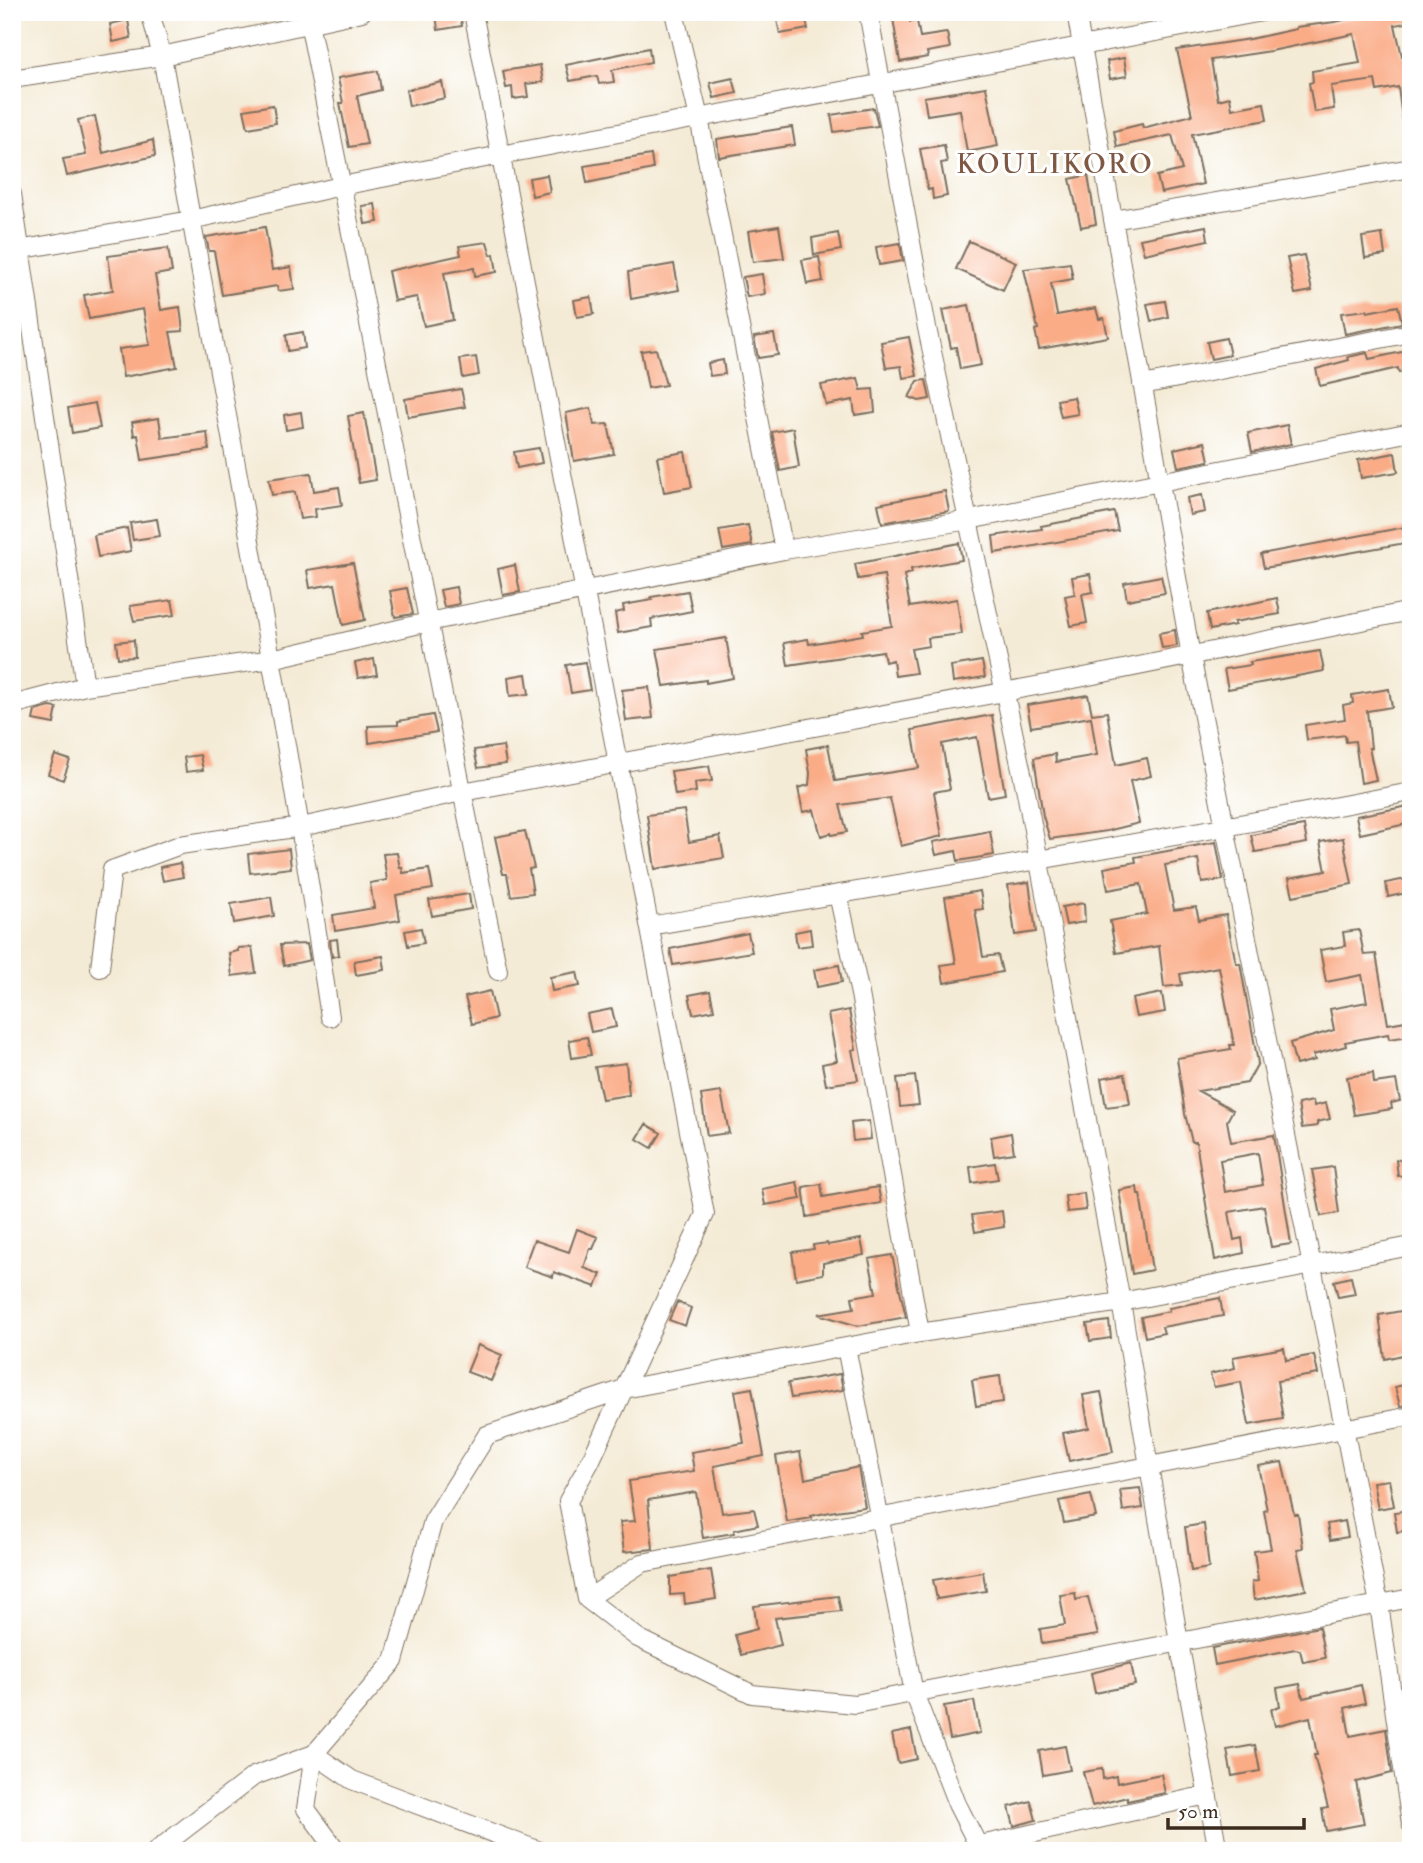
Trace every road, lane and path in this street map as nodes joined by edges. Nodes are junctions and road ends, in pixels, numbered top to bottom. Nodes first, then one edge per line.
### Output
1 (150, 12) edge
2 (362, 12) edge
3 (473, 12) edge
4 (674, 12) edge
5 (868, 12) edge
6 (1076, 12) edge
7 (1262, 12) edge
8 (308, 17) edge
9 (1082, 46) junction
10 (162, 56) junction
11 (12, 79) edge
12 (883, 83) junction
13 (699, 118) junction
14 (501, 155) junction
15 (1411, 168) edge
16 (341, 186) junction
17 (12, 194) edge
18 (191, 219) junction
19 (1113, 220) junction
20 (17, 250) edge
21 (1411, 333) edge
22 (1142, 385) junction
23 (1411, 432) edge
24 (1160, 482) junction
25 (969, 520) junction
26 (785, 550) junction
27 (585, 591) junction
28 (1411, 611) edge
29 (428, 622) junction
30 (1191, 656) junction
31 (272, 659) junction
32 (85, 686) junction
33 (1006, 692) junction
34 (12, 705) edge
35 (618, 762) junction
36 (462, 792) junction
37 (1411, 792) edge
38 (301, 827) junction
39 (1225, 828) junction
40 (1039, 861) junction
41 (838, 894) junction
42 (650, 926) junction
43 (100, 968) dead end
44 (498, 971) dead end
45 (330, 1017) dead end
46 (1411, 1246) edge
47 (1311, 1265) junction
48 (1121, 1303) junction
49 (920, 1333) junction
50 (846, 1347) junction
51 (624, 1389) junction
52 (1411, 1416) edge
53 (1344, 1427) junction
54 (1149, 1465) junction
55 (879, 1517) junction
56 (1411, 1598) edge
57 (587, 1599) junction
58 (1379, 1604) junction
59 (1179, 1642) junction
60 (914, 1693) junction
61 (314, 1754) junction
62 (1207, 1796) junction
63 (1411, 1824) edge
64 (979, 1848) edge
65 (156, 1851) edge
66 (337, 1851) edge
67 (540, 1851) edge
68 (1218, 1851) edge

1 - 10 street
2 - 8 street
3 - 14 street
4 - 13 street
5 - 12 street
6 - 9 street
7 - 9 street
8 - 10 street
8 - 16 street
9 - 12 street
9 - 19 street
10 - 11 street
10 - 18 street
12 - 13 street
12 - 25 street
13 - 14 street
13 - 26 street
14 - 16 street
14 - 27 street
15 - 19 street
16 - 18 street
16 - 29 street
17 - 20 street
18 - 20 street
18 - 31 street
19 - 22 street
20 - 32 street
21 - 22 street
22 - 24 street
23 - 24 street
24 - 25 street
24 - 30 street
25 - 26 street
25 - 33 street
26 - 27 street
27 - 29 street
27 - 35 street
28 - 30 street
29 - 31 street
29 - 36 street
30 - 33 street
30 - 39 street
31 - 32 street
31 - 38 street
32 - 34 street
33 - 35 street
33 - 40 street
35 - 36 street
35 - 42 street
36 - 38 street
36 - 44 street
37 - 39 street
38 - 43 street
38 - 45 street
39 - 40 street
39 - 47 street
40 - 41 street
40 - 48 street
41 - 42 street
41 - 49 street
42 - 51 street
46 - 47 street
47 - 48 street
47 - 53 street
48 - 49 street
48 - 54 street
49 - 50 street
50 - 51 street
50 - 55 street
51 - 57 street
51 - 61 street
52 - 53 street
53 - 54 street
53 - 58 street
54 - 55 street
54 - 59 street
55 - 57 street
55 - 60 street
56 - 58 street
57 - 60 street
58 - 59 street
58 - 63 street
59 - 60 street
59 - 62 street
60 - 64 street
61 - 65 street
61 - 66 street
61 - 67 street
62 - 64 street
62 - 68 street

